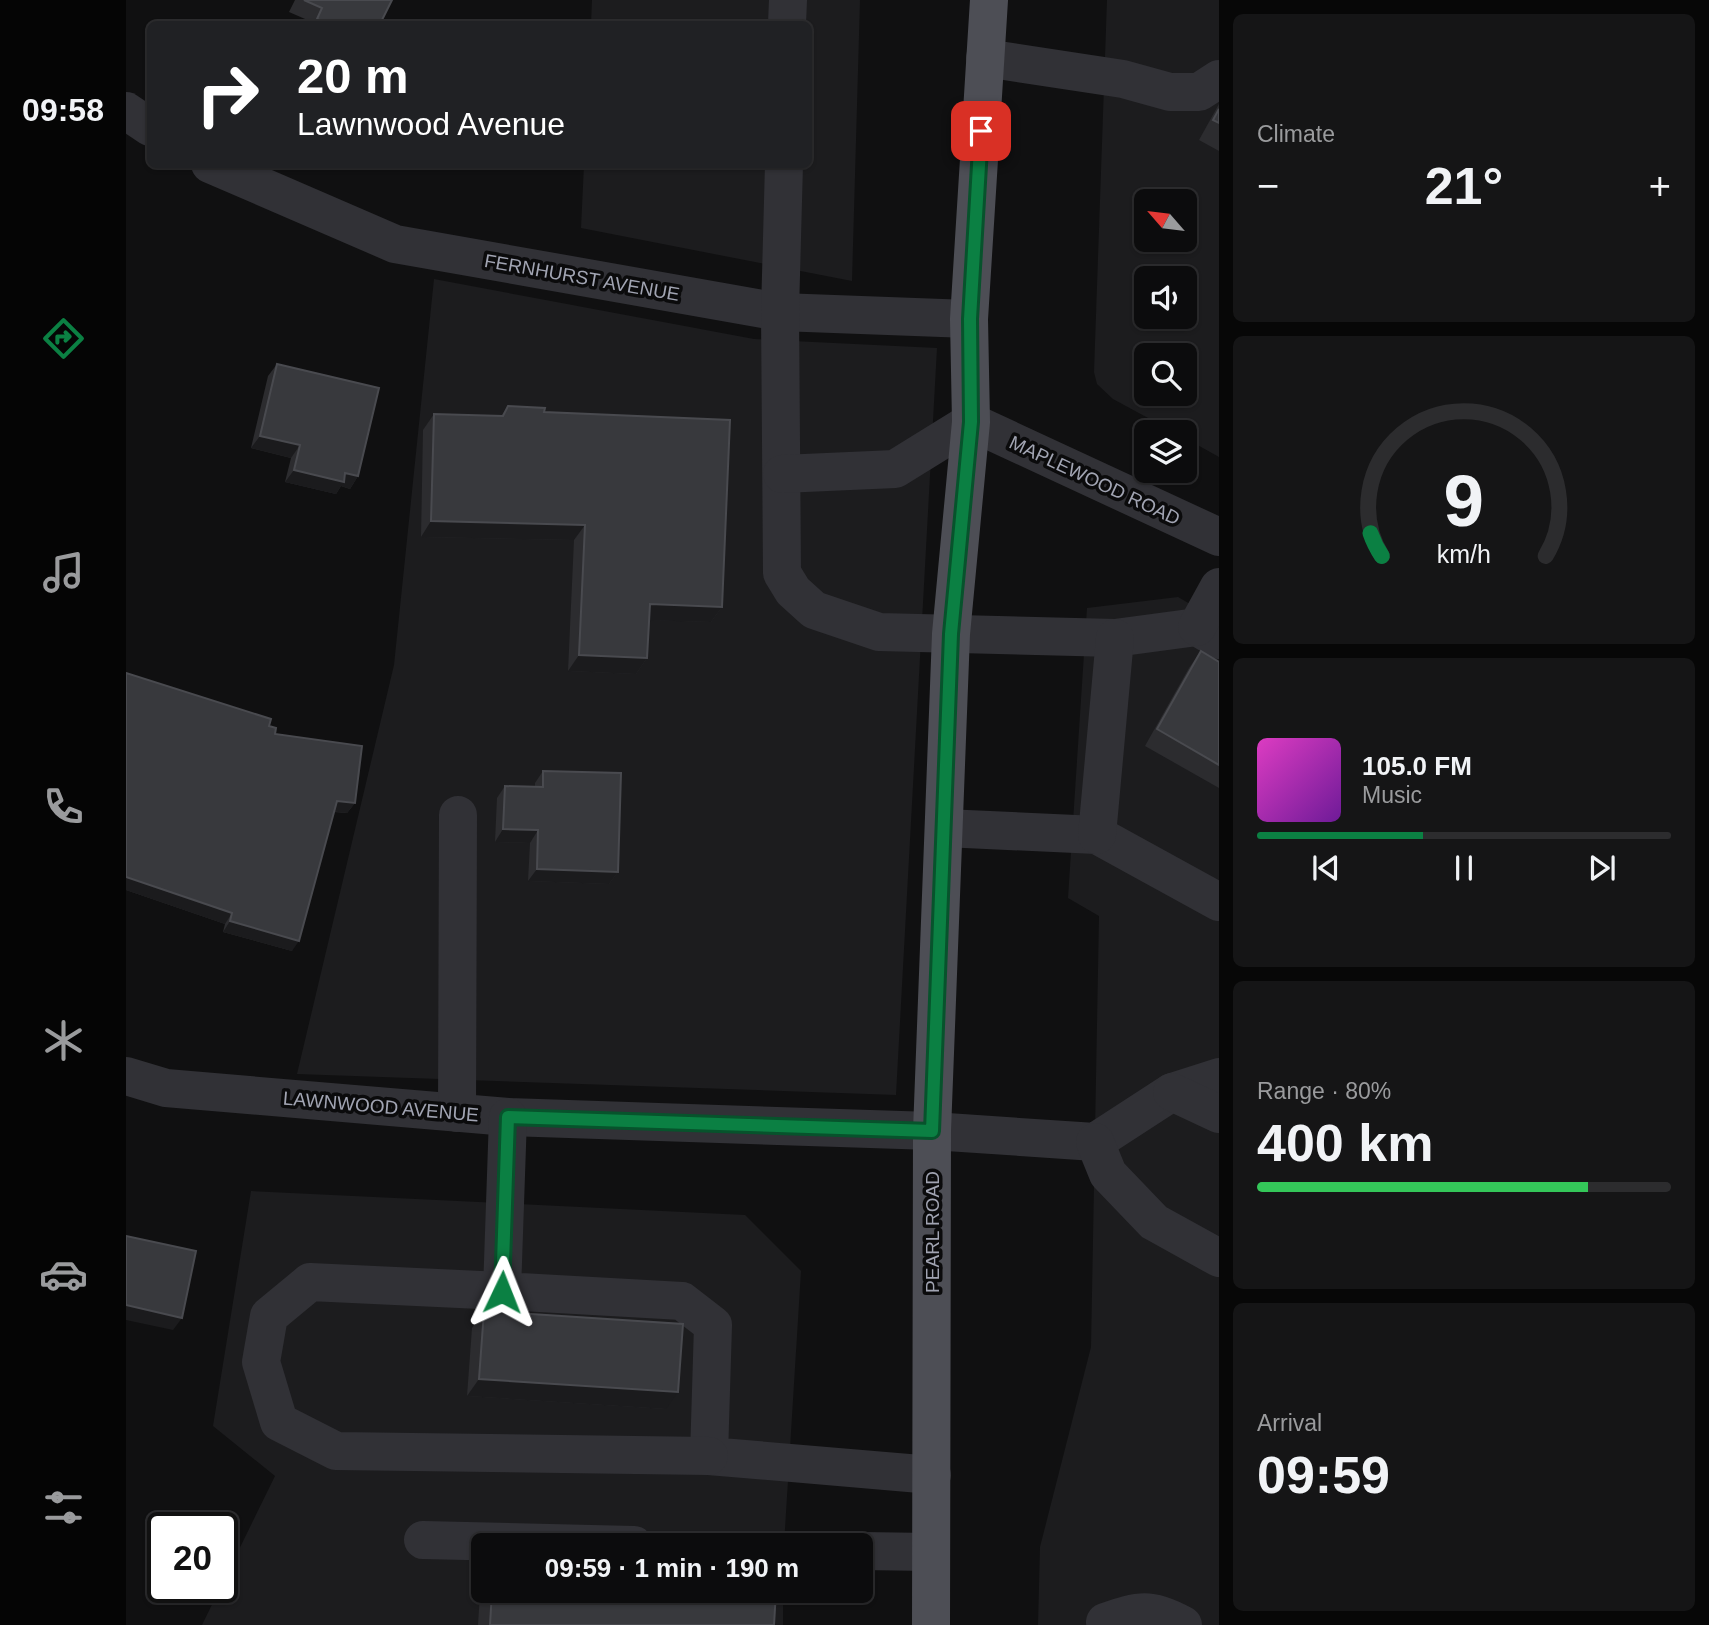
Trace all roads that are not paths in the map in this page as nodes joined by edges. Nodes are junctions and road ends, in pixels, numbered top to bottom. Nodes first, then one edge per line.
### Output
1 (788, 0) edge
2 (989, 0) edge
3 (787, 21) edge
4 (985, 58) junction
5 (1219, 79) edge
6 (126, 111) edge
7 (147, 125) edge
8 (218, 168) edge
9 (784, 168) edge
10 (780, 312) junction
11 (970, 319) junction
12 (971, 422) junction
13 (782, 474) junction
14 (1219, 537) edge
15 (1219, 587) edge
16 (951, 634) junction
17 (1208, 634) edge
18 (1115, 638) junction
19 (458, 815) dead end
20 (944, 828) junction
21 (1097, 835) junction
22 (1219, 902) edge
23 (126, 1076) edge
24 (1219, 1077) edge
25 (1172, 1091) junction
26 (457, 1113) junction
27 (1219, 1114) edge
28 (508, 1117) junction
29 (932, 1131) junction
30 (1095, 1142) junction
31 (1219, 1258) edge
32 (502, 1292) junction
33 (709, 1456) junction
34 (932, 1475) junction
35 (423, 1540) dead end
36 (471, 1541) edge
37 (873, 1551) edge
38 (931, 1552) junction
39 (1105, 1622) dead end
40 (931, 1625) edge
41 (1183, 1625) edge

1 - 3 street
2 - 4 main road, PEARL ROAD
4 - 5 street
4 - 11 main road, PEARL ROAD
6 - 7 street
8 - 10 street, FERNHURST AVENUE
9 - 10 street
10 - 11 street, FERNHURST AVENUE
10 - 13 street
11 - 12 main road, PEARL ROAD
12 - 13 street
12 - 14 street, MAPLEWOOD ROAD
12 - 16 main road, PEARL ROAD
13 - 16 street
15 - 17 street
16 - 18 street
16 - 20 main road, PEARL ROAD
17 - 18 street
18 - 21 street
19 - 26 street
20 - 21 street
20 - 29 main road, PEARL ROAD
21 - 22 street
23 - 26 street, LAWNWOOD AVENUE
24 - 25 street
25 - 27 street
25 - 30 street
26 - 28 street, LAWNWOOD AVENUE
28 - 29 street, LAWNWOOD AVENUE
28 - 32 street
29 - 30 street, LAWNWOOD AVENUE
29 - 34 main road, PEARL ROAD
30 - 31 street
32 - 33 street
32 - 33 street
33 - 34 street
34 - 38 main road, PEARL ROAD
35 - 36 street
37 - 38 street
38 - 40 main road, PEARL ROAD
39 - 41 street

